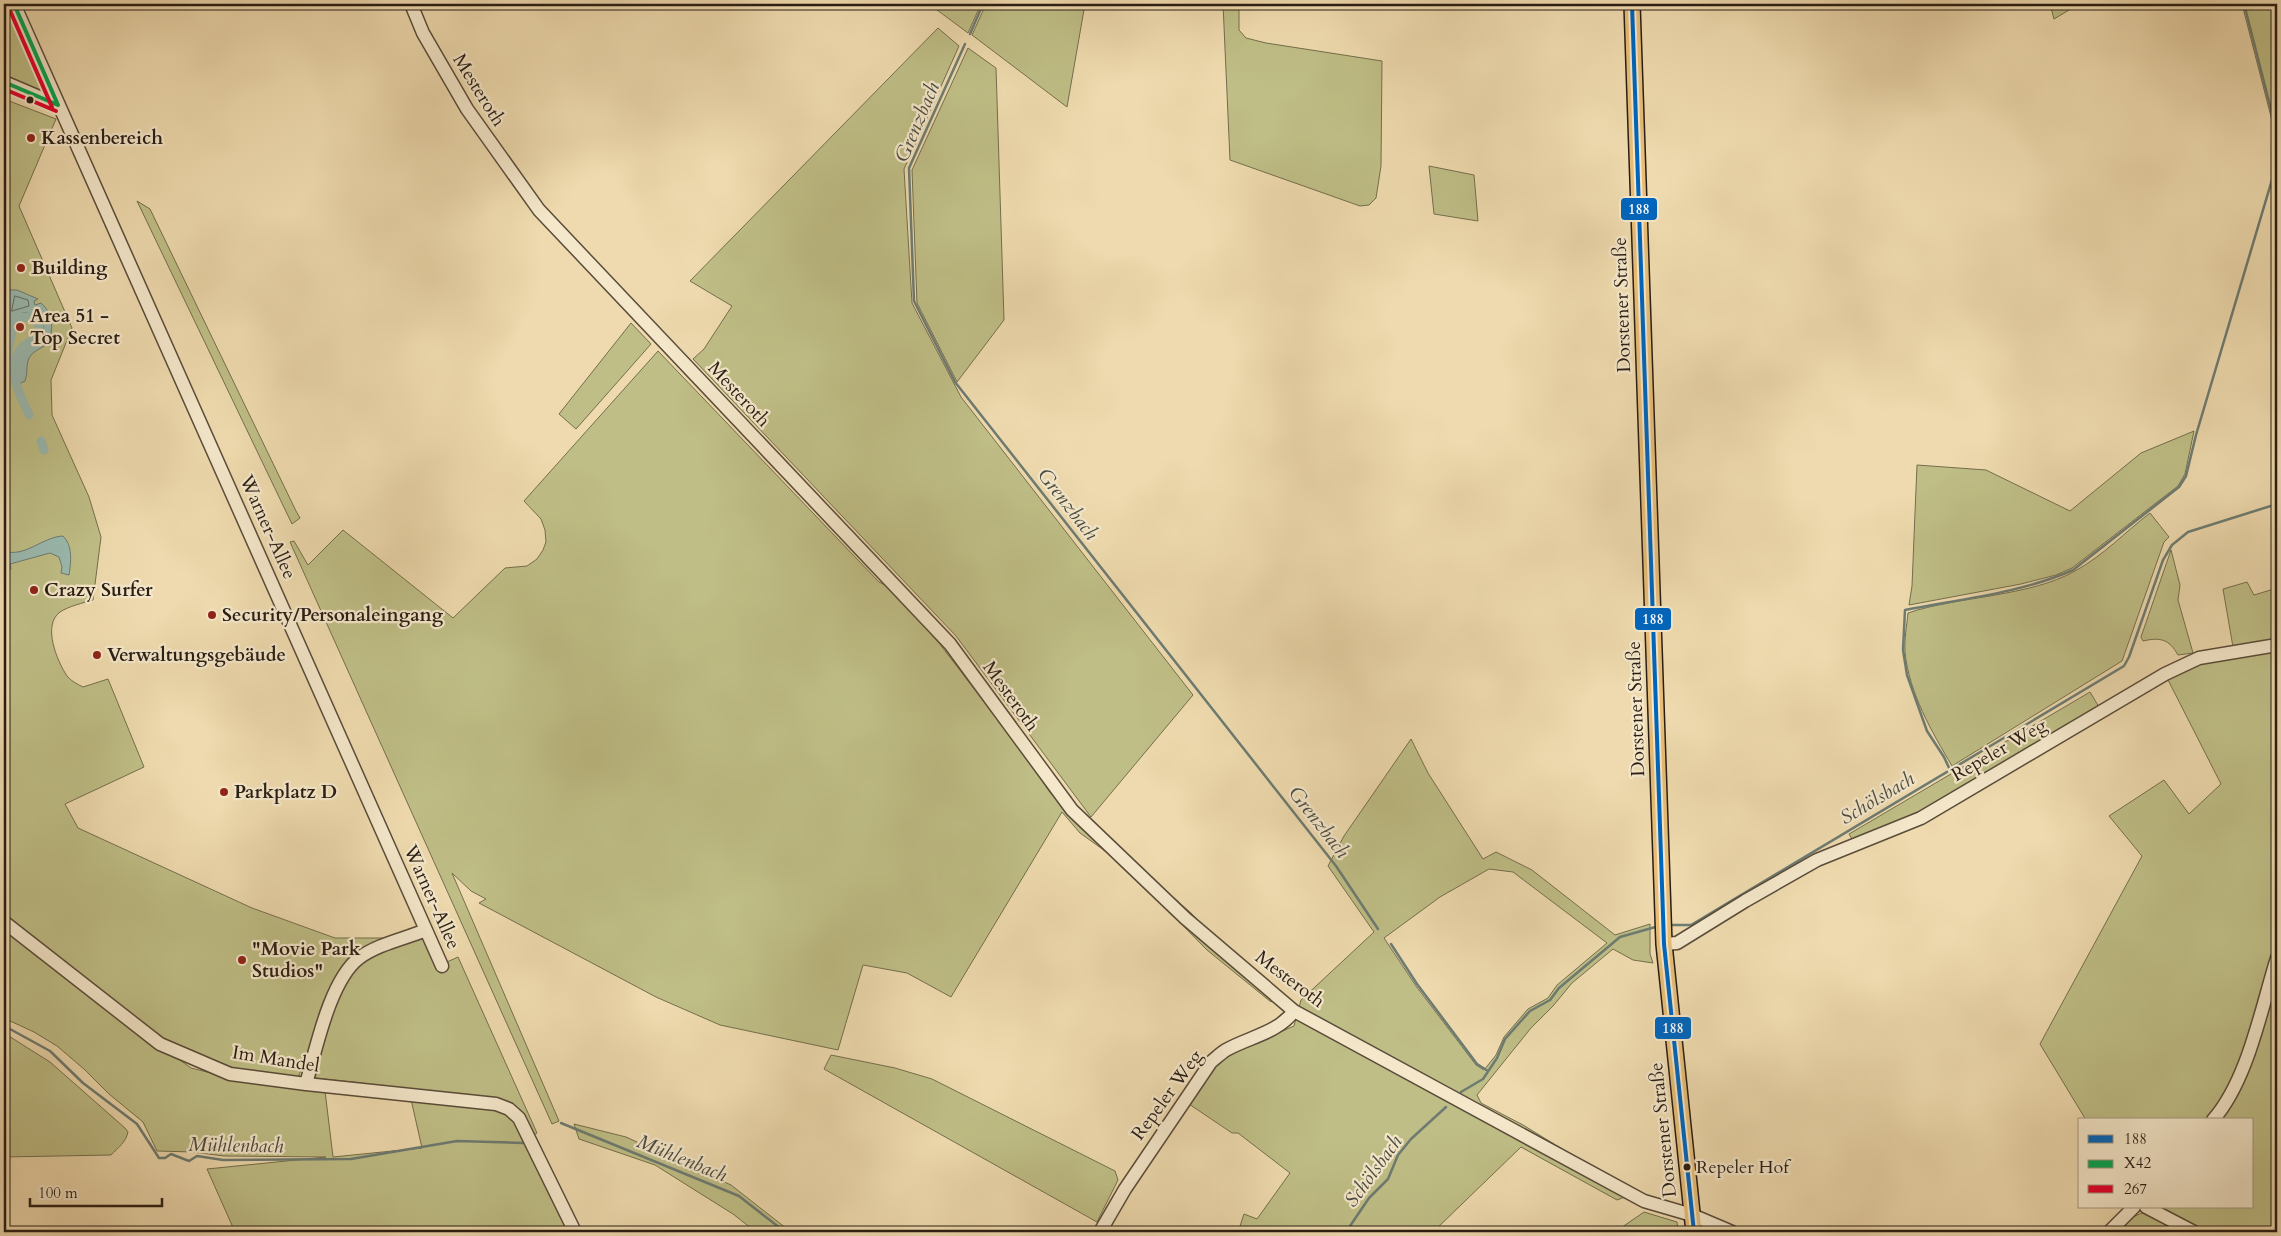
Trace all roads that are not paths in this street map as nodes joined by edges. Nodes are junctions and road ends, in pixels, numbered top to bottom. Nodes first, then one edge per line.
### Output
1 (14, 4) edge
2 (410, 4) edge
3 (1632, 4) edge
4 (4, 82) edge
5 (58, 105) junction
6 (2277, 645) edge
7 (4, 922) edge
8 (426, 930) junction
9 (1664, 932) junction
10 (2277, 958) edge
11 (442, 966) dead end
12 (1294, 1011) junction
13 (306, 1084) junction
14 (2214, 1118) edge
15 (2133, 1208) edge
16 (2148, 1208) edge
17 (1692, 1215) junction
18 (575, 1232) edge
19 (1100, 1232) edge
20 (1694, 1232) edge
21 (1732, 1232) edge
22 (2109, 1232) edge
23 (2194, 1232) edge

1 - 5 street, Warner-Allee
2 - 12 street, Mesteroth
3 - 9 main road, Dorstener Straße
4 - 5 street
5 - 8 street, Warner-Allee
6 - 9 street, Repeler Weg
7 - 13 street, Im Mandel
8 - 11 street, Warner-Allee
8 - 13 street
9 - 17 main road, Dorstener Straße
10 - 14 street
12 - 17 street, Mesteroth
12 - 19 street, Repeler Weg
13 - 18 street, Im Mandel
15 - 22 street
16 - 23 street
17 - 20 main road, Dorstener Straße
17 - 21 street, Mesteroth

